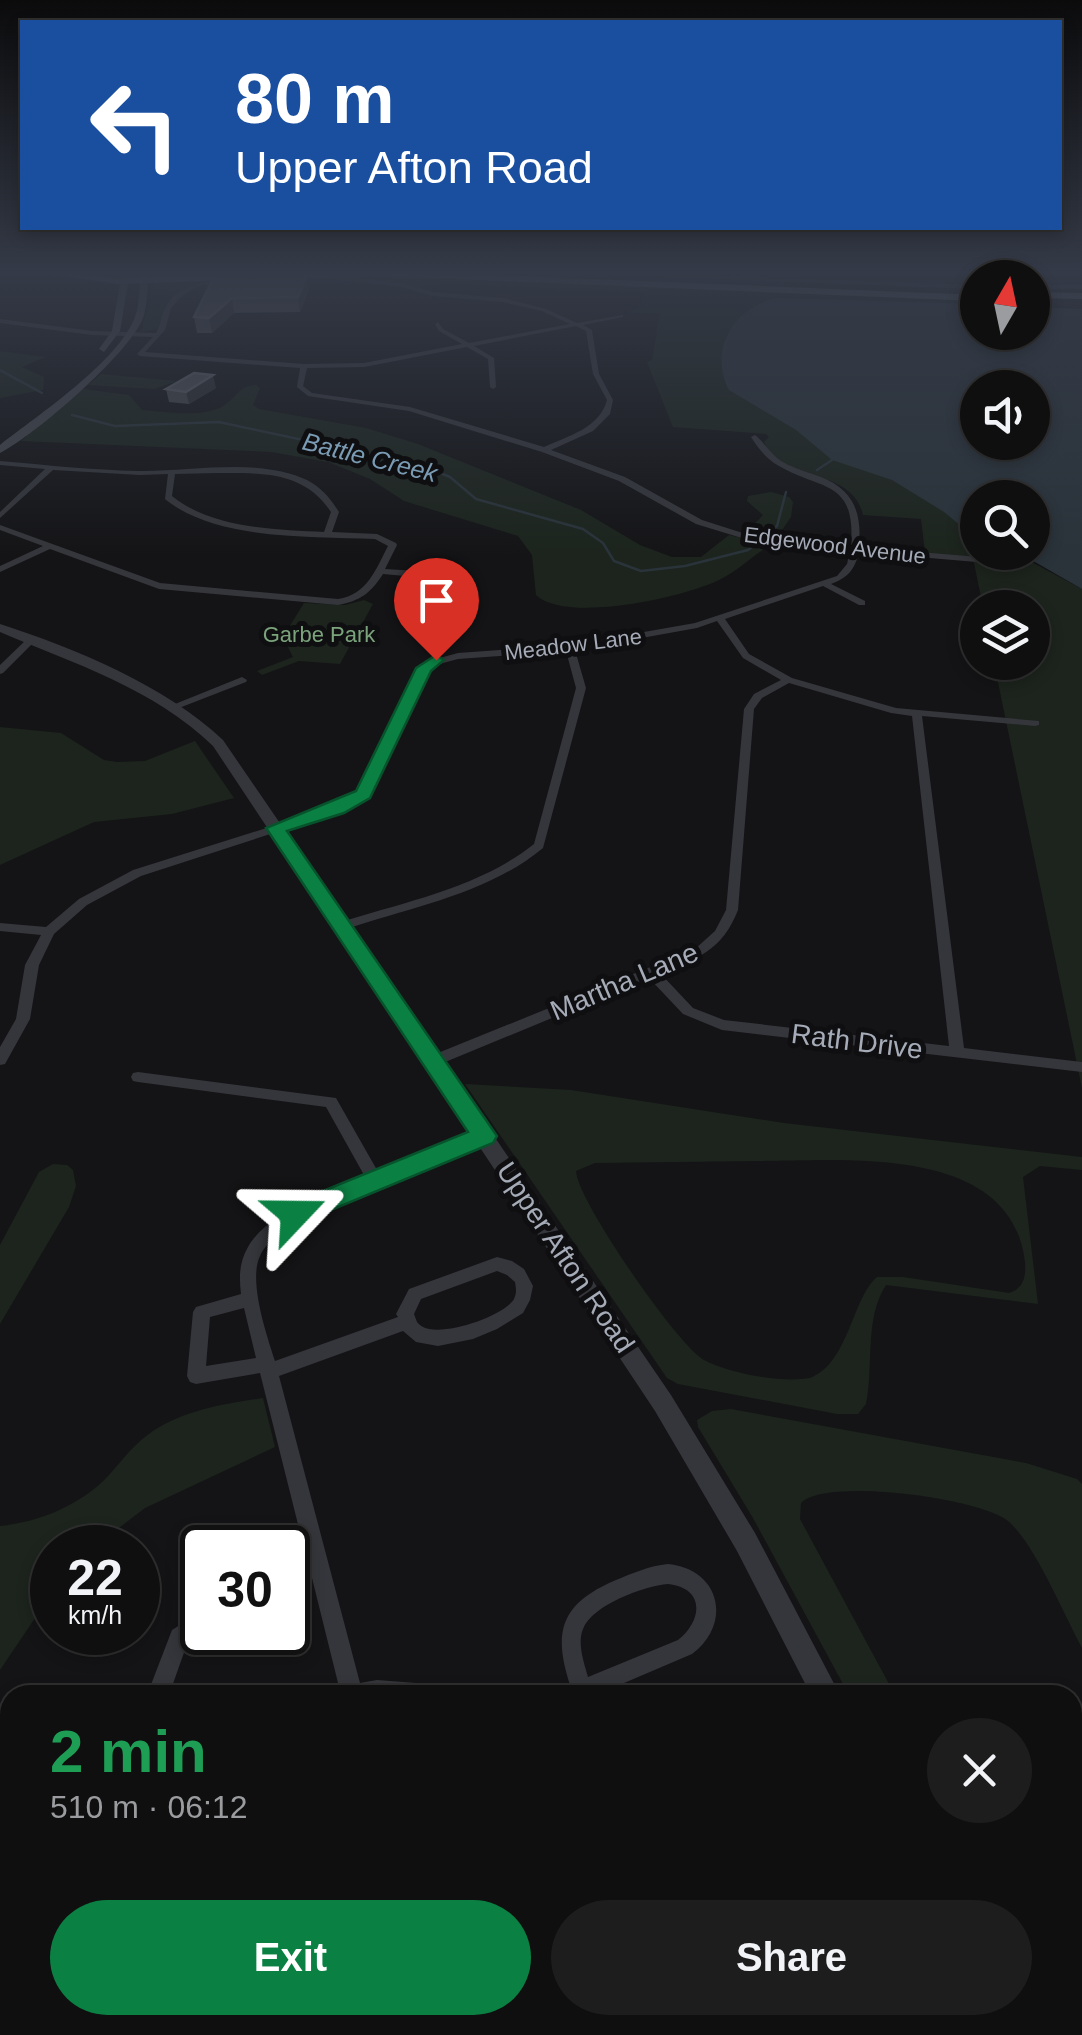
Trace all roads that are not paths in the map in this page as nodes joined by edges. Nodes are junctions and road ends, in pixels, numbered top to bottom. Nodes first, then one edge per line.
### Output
1 (87, 366) edge
2 (101, 366) edge
3 (304, 366) edge
4 (494, 366) edge
5 (594, 366) edge
6 (492, 386) dead end
7 (756, 437) dead end
8 (0, 438) edge
9 (0, 450) edge
10 (545, 450) junction
11 (0, 463) edge
12 (52, 468) junction
13 (172, 472) junction
14 (0, 516) edge
15 (0, 527) edge
16 (328, 533) junction
17 (48, 547) junction
18 (855, 550) junction
19 (960, 558) edge
20 (0, 569) edge
21 (379, 571) junction
22 (458, 572) dead end
23 (827, 585) junction
24 (862, 604) dead end
25 (720, 619) junction
26 (0, 628) edge
27 (30, 640) junction
28 (570, 648) junction
29 (426, 649) dead end
30 (436, 660) junction
31 (0, 671) edge
32 (242, 680) dead end
33 (788, 680) junction
34 (176, 706) junction
35 (917, 714) junction
36 (1035, 724) dead end
37 (276, 828) junction
38 (342, 926) junction
39 (0, 928) edge
40 (50, 932) junction
41 (651, 972) junction
42 (957, 1052) junction
43 (0, 1060) edge
44 (433, 1061) junction
45 (1082, 1067) edge
46 (138, 1077) dead end
47 (484, 1136) junction
48 (374, 1180) junction
49 (250, 1299) junction
50 (406, 1322) junction
51 (268, 1368) junction
52 (320, 1564) junction
53 (310, 1569) edge
54 (180, 1637) edge
55 (162, 1685) edge
56 (350, 1685) edge
57 (575, 1685) edge
58 (592, 1685) edge
59 (821, 1685) edge

1 - 8 main road
2 - 9 main road
3 - 10 street, Edgewood Avenue
4 - 6 street
5 - 10 street
7 - 18 street
10 - 18 street, Edgewood Avenue
11 - 12 street
12 - 13 street
12 - 14 street
13 - 16 street
13 - 16 street
15 - 17 street
16 - 21 street
17 - 20 street
17 - 21 street
18 - 19 street, Edgewood Avenue
18 - 23 street
21 - 22 street
23 - 24 street
23 - 25 street, Meadow Lane
25 - 28 street, Meadow Lane
25 - 33 street
26 - 27 street, Upper Afton Road
27 - 31 street
27 - 34 street, Upper Afton Road
28 - 30 street, Meadow Lane
28 - 38 street
29 - 30 street
30 - 37 street
32 - 34 street
33 - 35 street
33 - 41 street, Martha Lane
34 - 37 street, Upper Afton Road
35 - 36 street
35 - 42 street
37 - 38 street, Upper Afton Road
37 - 40 street
38 - 44 street, Upper Afton Road
39 - 40 street
40 - 43 street
41 - 42 street, Rath Drive
41 - 44 street, Martha Lane
42 - 45 street, Rath Drive
44 - 47 street, Upper Afton Road
46 - 48 street
47 - 48 street
47 - 59 street, Upper Afton Road
48 - 49 street
49 - 51 street
49 - 51 street
50 - 50 street
50 - 51 street
51 - 52 street
52 - 53 street
52 - 56 street
54 - 55 street
57 - 58 street

